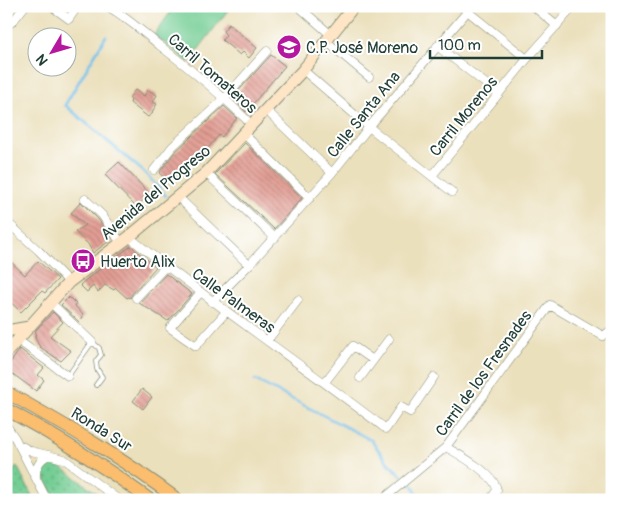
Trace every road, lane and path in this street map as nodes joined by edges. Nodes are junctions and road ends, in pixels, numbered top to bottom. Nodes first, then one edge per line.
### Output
1 (25, 6) edge
2 (51, 6) edge
3 (78, 6) edge
4 (107, 6) edge
5 (298, 6) edge
6 (354, 6) edge
7 (533, 6) edge
8 (574, 6) edge
9 (467, 8) edge
10 (557, 26) junction
11 (6, 27) edge
12 (328, 38) junction
13 (437, 46) junction
14 (267, 51) dead end
15 (527, 59) junction
16 (303, 70) junction
17 (369, 77) dead end
18 (499, 94) junction
19 (225, 98) junction
20 (266, 110) junction
21 (252, 125) junction
22 (369, 127) junction
23 (244, 134) junction
24 (154, 170) dead end
25 (206, 174) junction
26 (332, 174) junction
27 (432, 176) junction
28 (452, 192) dead end
29 (179, 198) junction
30 (310, 198) junction
31 (85, 199) dead end
32 (6, 221) edge
33 (275, 238) junction
34 (125, 240) junction
35 (249, 265) junction
36 (166, 266) junction
37 (69, 282) junction
38 (200, 293) junction
39 (136, 298) dead end
40 (298, 300) dead end
41 (50, 302) junction
42 (212, 302) junction
43 (226, 312) junction
44 (29, 327) junction
45 (6, 331) edge
46 (610, 331) dead end
47 (389, 339) dead end
48 (18, 341) junction
49 (91, 341) junction
50 (267, 341) junction
51 (6, 353) edge
52 (373, 360) junction
53 (68, 376) joint
54 (434, 376) dead end
55 (360, 378) dead end
56 (324, 382) junction
57 (96, 385) dead end
58 (6, 392) edge
59 (6, 409) edge
60 (6, 425) edge
61 (18, 444) junction
62 (446, 447) junction
63 (49, 455) junction
64 (36, 478) junction
65 (47, 500) edge
66 (119, 500) edge
67 (150, 500) edge
68 (178, 500) edge
69 (382, 500) edge
70 (490, 500) edge

1 - 11 street
2 - 3 street
4 - 19 street, Carril Tomateros
5 - 12 street
6 - 12 main road, Avenida del Progreso
7 - 10 street
8 - 10 street, Carril Morenos
9 - 13 street, Calle Santa Ana
9 - 15 street
10 - 15 street, Carril Morenos
12 - 16 main road, Avenida del Progreso
12 - 17 street
13 - 18 street
13 - 22 street, Calle Santa Ana
14 - 19 street
15 - 18 street, Carril Morenos
16 - 20 main road, Avenida del Progreso
16 - 22 street
18 - 27 street, Carril Morenos
19 - 21 street, Carril Tomateros
19 - 24 street
20 - 21 main road, Avenida del Progreso
20 - 26 street
21 - 23 main road, Avenida del Progreso
22 - 26 street, Calle Santa Ana
22 - 27 street
23 - 25 main road, Avenida del Progreso
23 - 30 street
25 - 29 main road, Avenida del Progreso
25 - 33 street
26 - 30 street, Calle Santa Ana
27 - 28 street
29 - 34 main road, Avenida del Progreso
29 - 35 street
30 - 33 street, Calle Santa Ana
31 - 34 street, Calle Palmeras
32 - 37 street
33 - 35 street, Calle Santa Ana
34 - 36 street, Calle Palmeras
34 - 37 main road, Avenida del Progreso
35 - 42 street, Calle Santa Ana
36 - 38 street, Calle Palmeras
36 - 39 street
37 - 41 main road, Avenida del Progreso
38 - 42 street, Calle Palmeras
38 - 43 street
40 - 50 street
41 - 44 main road, Avenida del Progreso
41 - 49 street
42 - 43 street, Calle Palmeras
43 - 50 street, Calle Palmeras
44 - 45 main road
44 - 48 main road, Avenida del Progreso
46 - 62 street, Carril de los Fresnades
47 - 52 street
48 - 51 main road, Avenida del Progreso
48 - 53 street
49 - 53 lane
49 - 57 lane
50 - 56 street, Calle Palmeras
52 - 55 street
52 - 56 street
54 - 56 street, Calle Palmeras
58 - 68 main road, Ronda Sur
59 - 67 main road, Ronda Sur
60 - 61 street
61 - 63 street
61 - 64 street
62 - 69 street, Carril de los Fresnades
62 - 70 street
63 - 64 street
63 - 66 street
64 - 65 street

